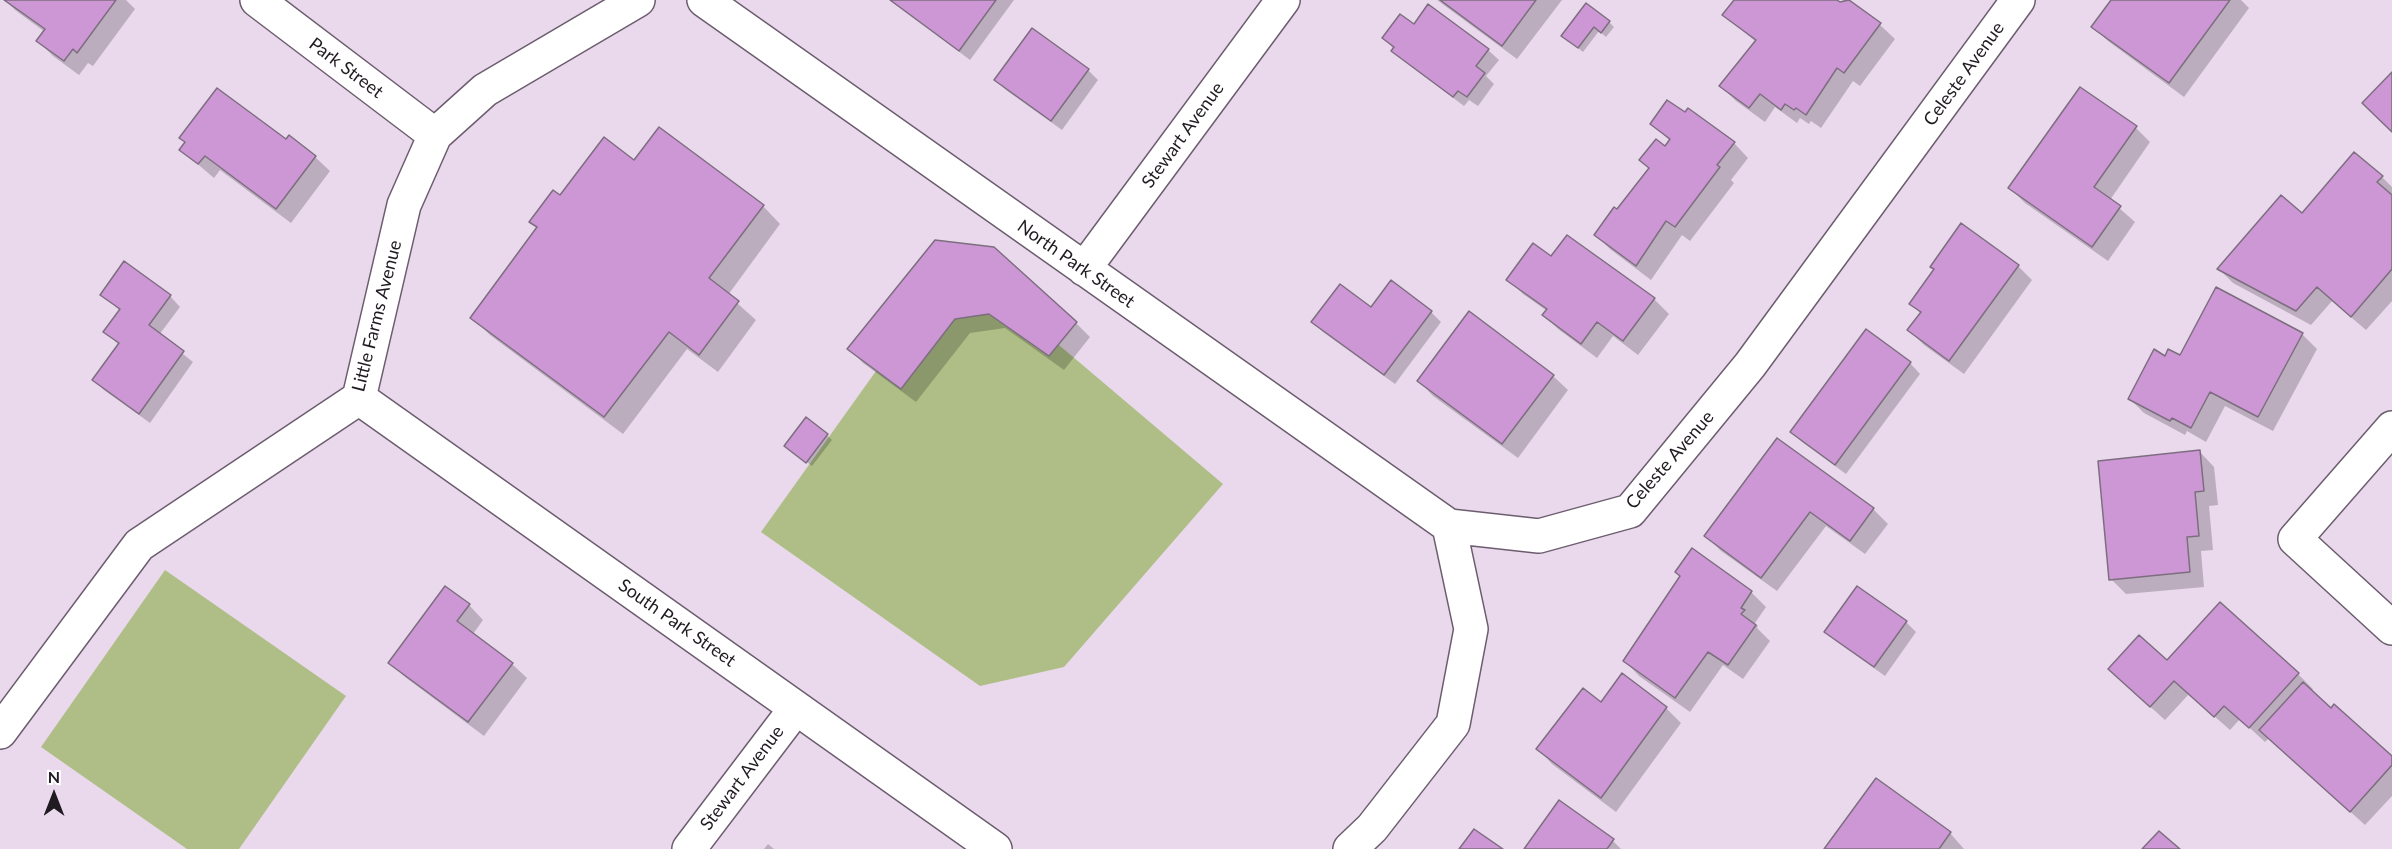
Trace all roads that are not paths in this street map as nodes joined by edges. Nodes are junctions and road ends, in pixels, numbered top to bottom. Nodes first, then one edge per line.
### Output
1 (257, 0) edge
2 (638, 0) edge
3 (704, 0) edge
4 (1283, 0) edge
5 (2018, 0) edge
6 (435, 135) junction
7 (1084, 270) junction
8 (359, 398) junction
9 (2392, 428) edge
10 (1449, 526) junction
11 (2392, 628) edge
12 (796, 708) junction
13 (0, 732) edge
14 (689, 849) edge
15 (995, 849) edge
16 (1350, 849) edge

1 - 6 street, Park Street
2 - 6 street, Little Farms Avenue
3 - 7 street, North Park Street
4 - 7 street, Stewart Avenue
5 - 10 street, Celeste Avenue
6 - 8 street, Little Farms Avenue
7 - 10 street, North Park Street
8 - 12 street, South Park Street
8 - 13 street, Little Farms Avenue
9 - 11 street
10 - 16 street
12 - 14 street, Stewart Avenue
12 - 15 street, South Park Street

